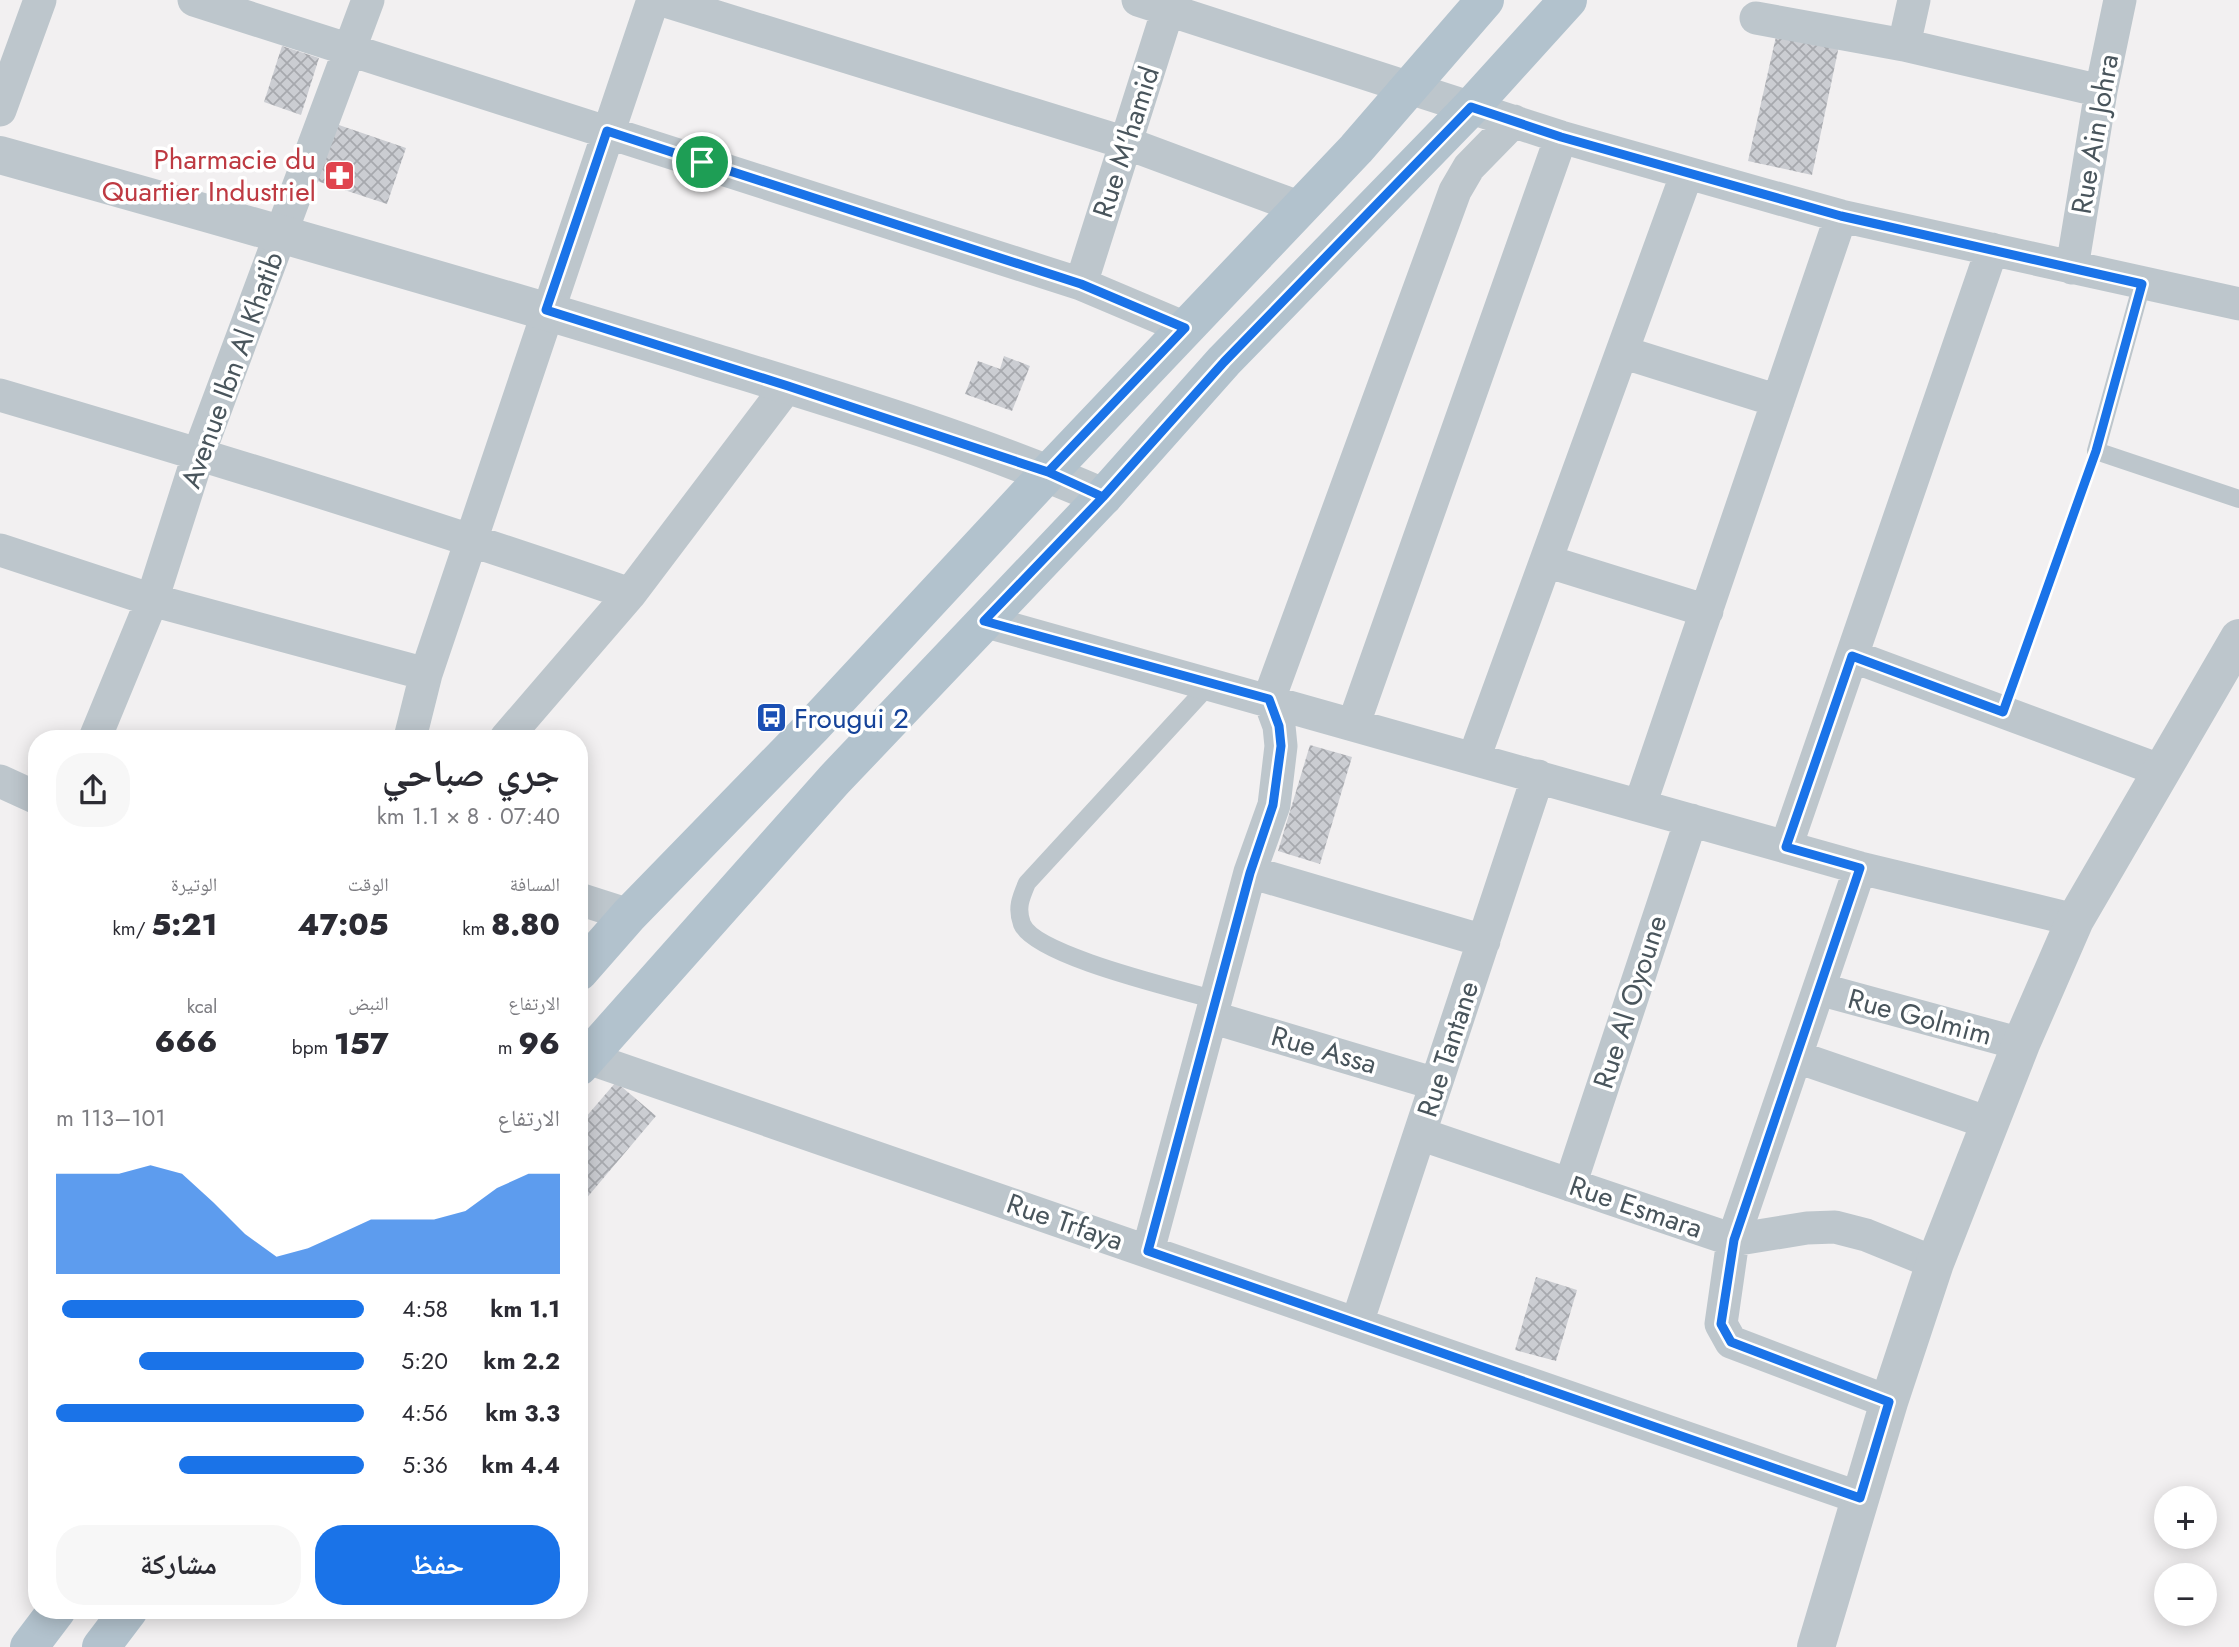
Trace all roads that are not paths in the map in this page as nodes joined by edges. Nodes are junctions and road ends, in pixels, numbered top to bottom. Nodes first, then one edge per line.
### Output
1 (40, 0) edge
2 (194, 0) edge
3 (368, 0) edge
4 (653, 0) edge
5 (662, 0) edge
6 (1485, 0) edge
7 (1568, 0) edge
8 (1914, 0) edge
9 (2120, 0) edge
10 (1159, 3) edge
11 (1756, 18) dead end
12 (1904, 45) junction
13 (351, 50) junction
14 (1409, 86) junction
15 (2101, 91) junction
16 (1471, 107) junction
17 (0, 110) edge
18 (1514, 121) junction
19 (607, 131) junction
20 (1561, 137) junction
21 (1126, 143) junction
22 (0, 155) edge
23 (1687, 173) junction
24 (1301, 208) junction
25 (1841, 216) junction
26 (283, 234) junction
27 (1992, 249) junction
28 (2072, 268) junction
29 (1081, 284) junction
30 (2142, 284) junction
31 (2239, 304) edge
32 (546, 310) junction
33 (1185, 328) junction
34 (1622, 352) junction
35 (788, 386) junction
36 (0, 395) edge
37 (1777, 401) junction
38 (199, 453) junction
39 (1048, 472) junction
40 (1103, 497) junction
41 (2239, 499) edge
42 (472, 539) junction
43 (0, 550) edge
44 (1546, 561) junction
45 (630, 594) junction
46 (152, 600) junction
47 (1707, 611) junction
48 (984, 621) junction
49 (2239, 638) edge
50 (1852, 656) junction
51 (426, 674) junction
52 (1211, 682) junction
53 (1269, 699) junction
54 (1354, 723) junction
55 (98, 730) edge
56 (412, 730) edge
57 (513, 730) edge
58 (1474, 758) junction
59 (2162, 771) junction
60 (1538, 776) junction
61 (0, 781) edge
62 (28, 794) edge
63 (1640, 805) junction
64 (1690, 820) junction
65 (1786, 847) junction
66 (1860, 868) junction
67 (1250, 873) junction
68 (588, 902) edge
69 (629, 915) junction
70 (2075, 920) junction
71 (1484, 941) junction
72 (588, 962) edge
73 (1819, 989) junction
74 (1213, 1009) junction
75 (2021, 1044) junction
76 (1797, 1057) junction
77 (588, 1058) edge
78 (588, 1064) edge
79 (1436, 1084) junction
80 (1989, 1124) junction
81 (1420, 1134) junction
82 (1570, 1185) junction
83 (1734, 1240) junction
84 (1148, 1251) junction
85 (1935, 1263) junction
86 (1357, 1323) junction
87 (1889, 1402) junction
88 (1860, 1498) junction
89 (50, 1619) edge
90 (123, 1619) edge
91 (29, 1647) edge
92 (100, 1647) edge
93 (1816, 1647) edge

1 - 17 street
2 - 13 street
3 - 13 street, Avenue Ibn Al Khatib
4 - 19 street
5 - 21 street
6 - 14 main road
7 - 16 main road
8 - 12 street
9 - 15 street, Rue Ain Johra
10 - 14 street
10 - 21 street, Rue M'hamid
11 - 12 street
12 - 15 street
13 - 19 street
13 - 26 street, Avenue Ibn Al Khatib
14 - 16 street
14 - 24 main road
15 - 28 street, Rue Ain Johra
16 - 18 street
16 - 40 main road
18 - 20 street
18 - 53 street
19 - 29 street
19 - 32 street
20 - 23 street
20 - 54 street
21 - 24 street
21 - 29 street, Rue M'hamid
22 - 26 street
23 - 25 street
23 - 34 street
24 - 33 main road
25 - 27 street
25 - 37 street
26 - 32 street
26 - 38 street, Avenue Ibn Al Khatib
27 - 28 street
27 - 50 street
28 - 30 street
29 - 33 street
30 - 31 street
30 - 41 lane
32 - 35 street
32 - 42 street
33 - 39 main road
34 - 37 street
34 - 44 street
35 - 39 street
35 - 45 street
36 - 38 street
37 - 47 street
38 - 42 street
38 - 46 street, Avenue Ibn Al Khatib
39 - 40 street
39 - 69 main road
40 - 48 main road
42 - 45 street
42 - 51 street
43 - 46 street
44 - 47 street
44 - 58 street
45 - 57 street
46 - 51 street
46 - 55 street, Avenue Ibn Al Khatib
47 - 63 street
48 - 52 street
48 - 77 main road
49 - 59 street
50 - 59 street
50 - 65 street
51 - 56 street
52 - 53 street
52 - 74 lane
53 - 54 street
53 - 67 street
54 - 58 street
58 - 60 street
59 - 70 street
60 - 63 street
60 - 71 street, Rue Tantane
61 - 62 street
63 - 64 street
64 - 65 street
64 - 82 street, Rue Al Oyoune
65 - 66 street
66 - 70 street
66 - 73 street
67 - 71 street
67 - 74 street
68 - 69 street
69 - 72 main road
70 - 75 street
71 - 79 street, Rue Tantane
73 - 75 street, Rue Golmim
73 - 76 street
74 - 79 street, Rue Assa
74 - 84 street
75 - 80 street
76 - 80 street
76 - 83 street
78 - 84 street, Rue Trfaya
79 - 81 street, Rue Tantane
80 - 85 street
81 - 82 street, Rue Esmara
81 - 86 street, Rue Tantane
82 - 83 street, Rue Esmara
83 - 85 street, Rue Esmara
83 - 87 street
84 - 86 street, Rue Trfaya
85 - 87 street
86 - 88 street, Rue Trfaya
87 - 88 street
88 - 93 street
89 - 91 main road
90 - 92 main road

